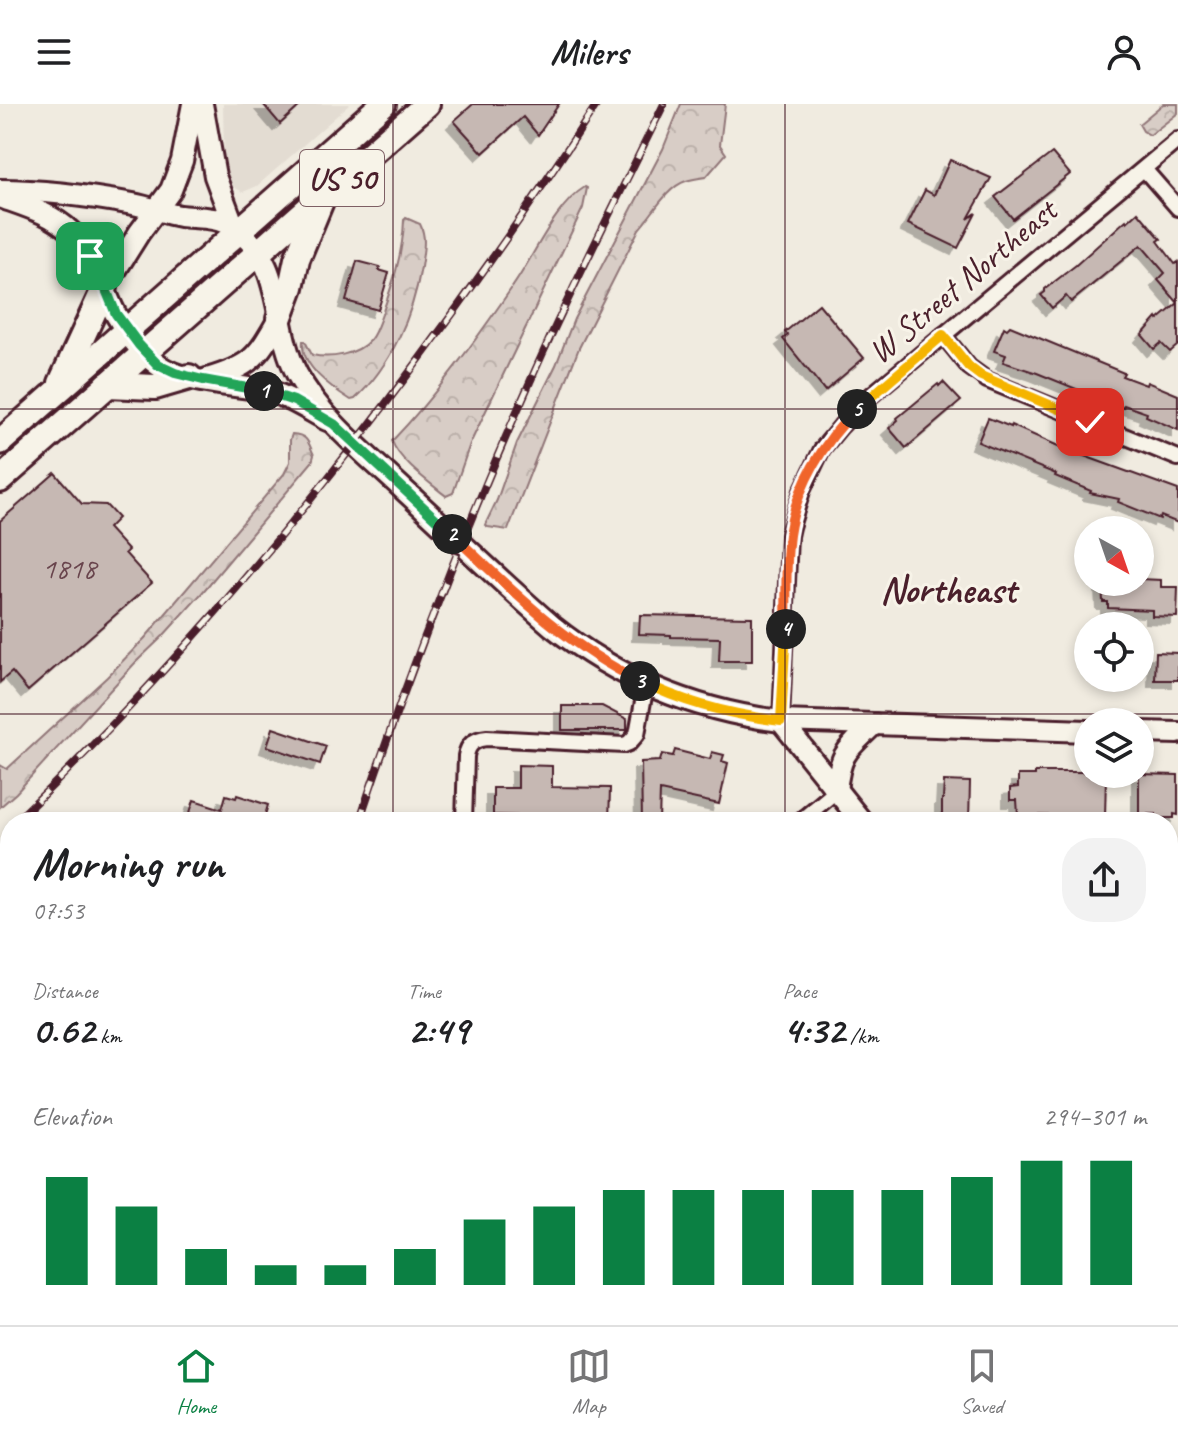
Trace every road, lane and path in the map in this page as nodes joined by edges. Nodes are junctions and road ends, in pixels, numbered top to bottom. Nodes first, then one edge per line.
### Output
1 (193, 104) edge
2 (202, 104) edge
3 (383, 104) edge
4 (427, 104) edge
5 (1178, 140) edge
6 (1144, 169) junction
7 (0, 190) edge
8 (324, 194) junction
9 (0, 197) edge
10 (1178, 208) edge
11 (157, 209) junction
12 (236, 229) junction
13 (258, 252) junction
14 (105, 287) junction
15 (279, 319) junction
16 (127, 330) junction
17 (943, 335) junction
18 (145, 352) junction
19 (196, 379) junction
20 (107, 385) junction
21 (56, 393) junction
22 (334, 424) junction
23 (0, 442) edge
24 (1178, 458) edge
25 (0, 480) edge
26 (646, 685) junction
27 (781, 721) junction
28 (874, 724) junction
29 (1074, 731) edge
30 (1154, 732) edge
31 (1178, 733) edge
32 (836, 791) junction
33 (464, 812) edge
34 (811, 812) edge
35 (854, 812) edge

1 - 11 main road
2 - 12 main road
3 - 12 highway, US 50
4 - 8 highway, US 50
5 - 6 street, W Street Northeast
6 - 10 street
6 - 17 street, W Street Northeast
7 - 11 main road
8 - 13 highway, US 50
8 - 15 highway
9 - 14 main road
11 - 12 main road
11 - 14 main road
12 - 13 main road
12 - 16 highway, US 50
13 - 15 main road
13 - 18 highway, US 50
14 - 16 main road
14 - 21 highway
15 - 19 main road
15 - 22 main road
16 - 18 main road
16 - 21 highway, US 50
17 - 24 street
17 - 27 street, W Street Northeast
18 - 19 main road
18 - 20 highway, US 50
19 - 20 highway
19 - 22 main road
20 - 25 highway, US 50
21 - 23 highway, US 50
22 - 26 main road
26 - 27 main road
26 - 33 street
27 - 28 main road
27 - 32 main road
28 - 29 main road
28 - 32 main road
30 - 31 main road
32 - 34 street
32 - 35 main road

